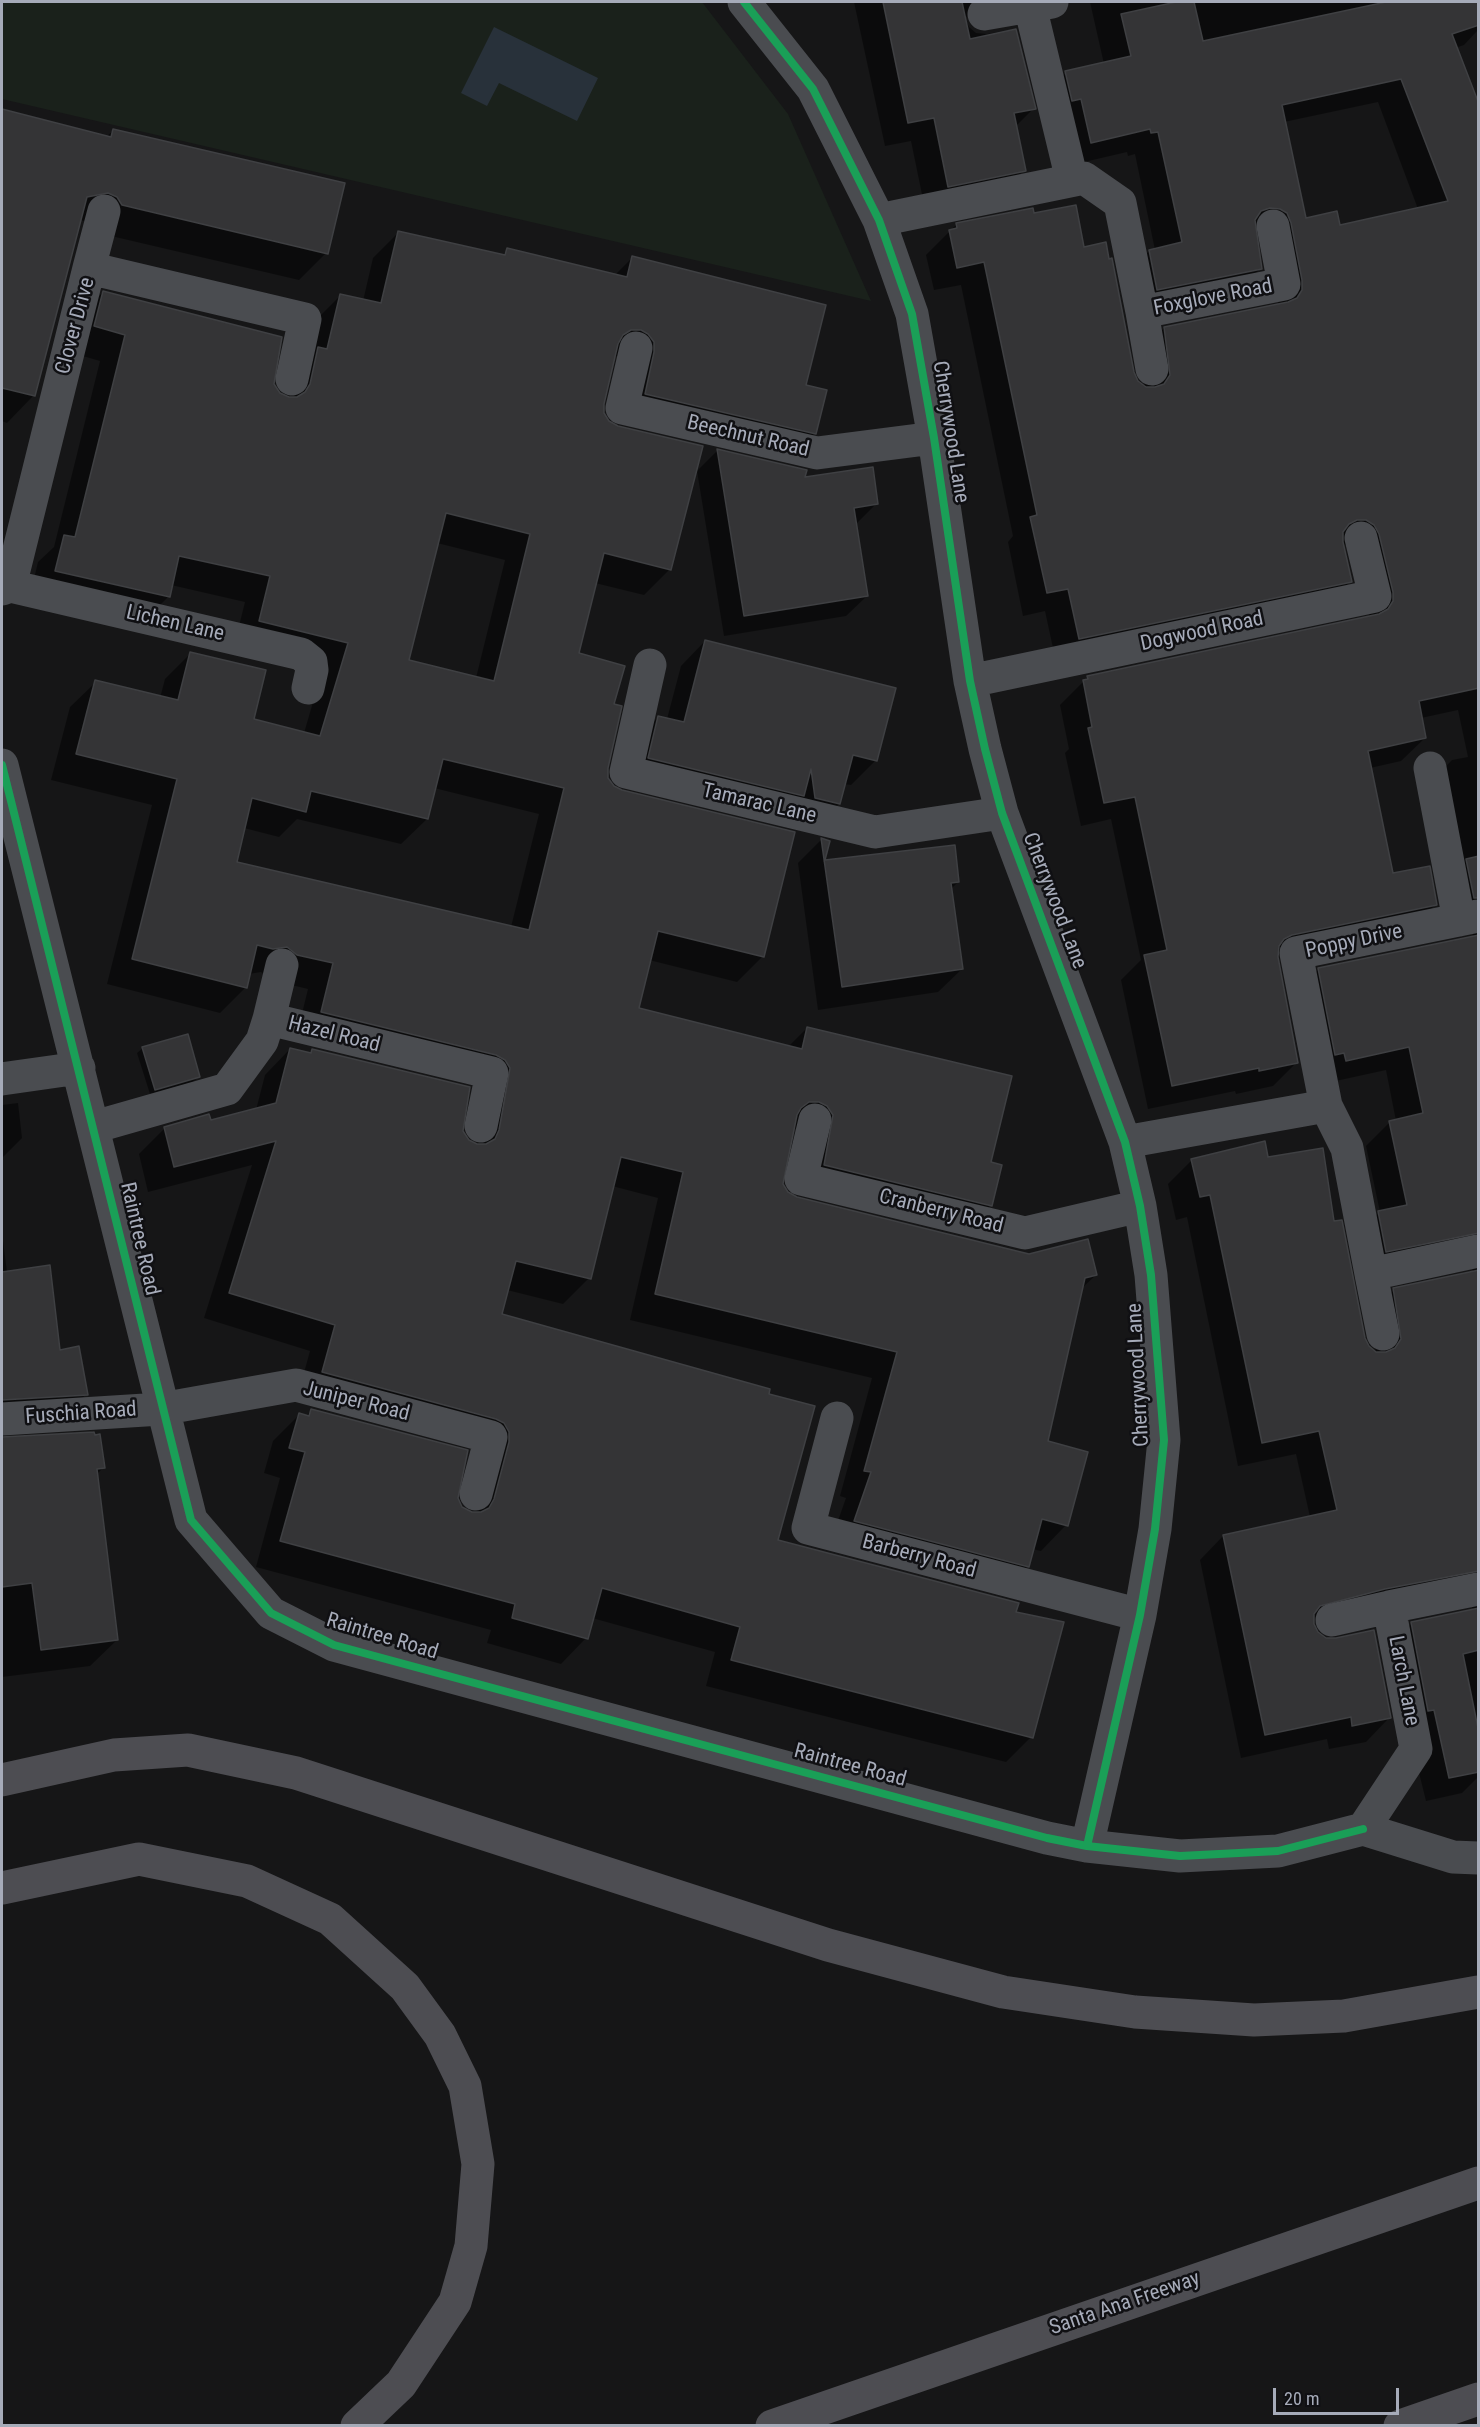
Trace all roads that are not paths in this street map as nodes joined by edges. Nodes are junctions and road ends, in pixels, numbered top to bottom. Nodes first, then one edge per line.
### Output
1 (744, 2) edge
2 (1041, 4) edge
3 (984, 14) dead end
4 (1072, 180) junction
5 (104, 211) dead end
6 (879, 220) junction
7 (1273, 226) dead end
8 (89, 268) junction
9 (1142, 312) junction
10 (636, 348) dead end
11 (1152, 369) dead end
12 (292, 379) dead end
13 (934, 438) junction
14 (1361, 537) dead end
15 (6, 588) edge
16 (650, 665) dead end
17 (970, 681) junction
18 (308, 688) dead end
19 (2, 765) edge
20 (1430, 768) dead end
21 (1002, 813) junction
22 (1469, 918) edge
23 (282, 965) dead end
24 (268, 1019) junction
25 (79, 1068) junction
26 (2, 1079) edge
27 (1326, 1106) junction
28 (815, 1120) dead end
29 (481, 1126) dead end
30 (94, 1127) junction
31 (1125, 1142) junction
32 (1140, 1206) junction
33 (1479, 1251) edge
34 (1371, 1274) junction
35 (1383, 1334) dead end
36 (161, 1409) junction
37 (837, 1418) dead end
38 (2, 1419) edge
39 (476, 1494) dead end
40 (1479, 1589) edge
41 (1389, 1607) junction
42 (1140, 1615) junction
43 (1332, 1620) dead end
44 (2, 1780) edge
45 (1363, 1829) junction
46 (1087, 1846) junction
47 (1479, 1857) edge
48 (2, 1888) edge
49 (1479, 1992) edge
50 (1479, 2183) edge
51 (1479, 2399) edge
52 (357, 2426) edge
53 (772, 2426) edge
54 (1400, 2426) edge

1 - 6 street, Cherrywood Lane
2 - 3 street
2 - 4 street
4 - 6 street, Foxglove Road
4 - 9 street, Foxglove Road
5 - 8 street
6 - 13 street, Cherrywood Lane
7 - 9 street, Foxglove Road
8 - 12 street, Clover Drive
8 - 15 street, Clover Drive
9 - 11 street
10 - 13 street, Beechnut Road
13 - 17 street, Cherrywood Lane
14 - 17 street, Dogwood Road
15 - 18 street, Lichen Lane
16 - 21 street, Tamarac Lane
17 - 21 street, Cherrywood Lane
19 - 25 street, Raintree Road
20 - 22 street
21 - 31 street, Cherrywood Lane
22 - 27 street, Poppy Drive
23 - 24 street
24 - 29 street, Hazel Road
24 - 30 street, Hazel Road
25 - 26 street
25 - 30 street, Raintree Road
27 - 31 street
27 - 34 street, Poppy Drive
28 - 32 street, Cranberry Road
30 - 36 street, Raintree Road
31 - 32 street, Cherrywood Lane
32 - 42 street, Cherrywood Lane
33 - 34 street
34 - 35 street, Poppy Drive
36 - 38 street, Fuschia Road
36 - 39 street, Juniper Road
36 - 46 street, Raintree Road
37 - 42 street, Barberry Road
40 - 41 street, Larch Lane
41 - 43 street
41 - 45 street, Larch Lane
42 - 46 street, Cherrywood Lane
44 - 49 highway
45 - 46 street, Raintree Road
45 - 47 street
48 - 52 highway
50 - 53 highway, Santa Ana Freeway
51 - 54 highway

